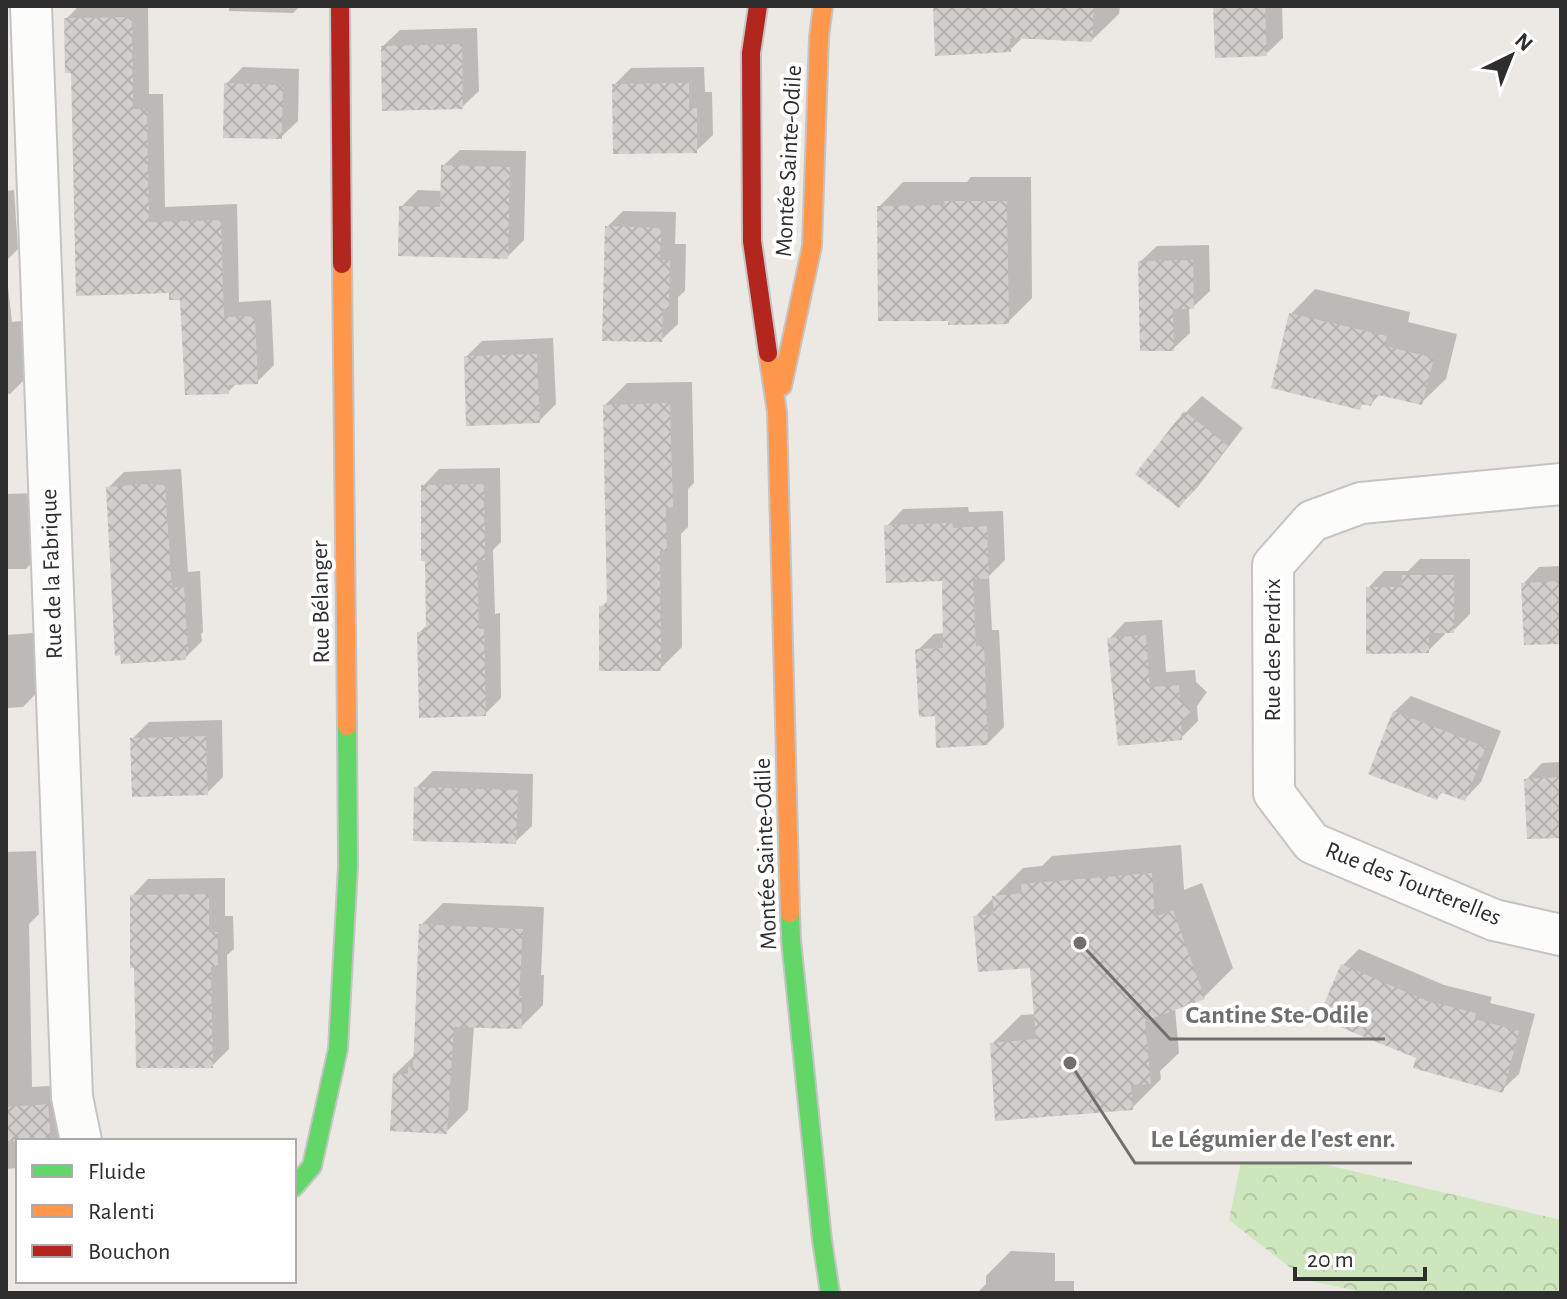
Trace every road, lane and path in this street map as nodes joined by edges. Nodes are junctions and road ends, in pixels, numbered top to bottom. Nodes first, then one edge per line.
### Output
1 (31, 6) edge
2 (340, 6) edge
3 (758, 6) edge
4 (823, 6) edge
5 (777, 412) junction
6 (1561, 484) edge
7 (1312, 843) joint
8 (1561, 935) edge
9 (81, 1139) edge
10 (296, 1185) edge
11 (830, 1293) edge

1 - 9 street, Rue de la Fabrique
2 - 10 main road, Rue Bélanger
3 - 5 main road, Montée Sainte-Odile
4 - 5 main road, Montée Sainte-Odile
5 - 11 main road, Montée Sainte-Odile
6 - 7 street, Rue des Perdrix
7 - 8 street, Rue des Tourterelles

